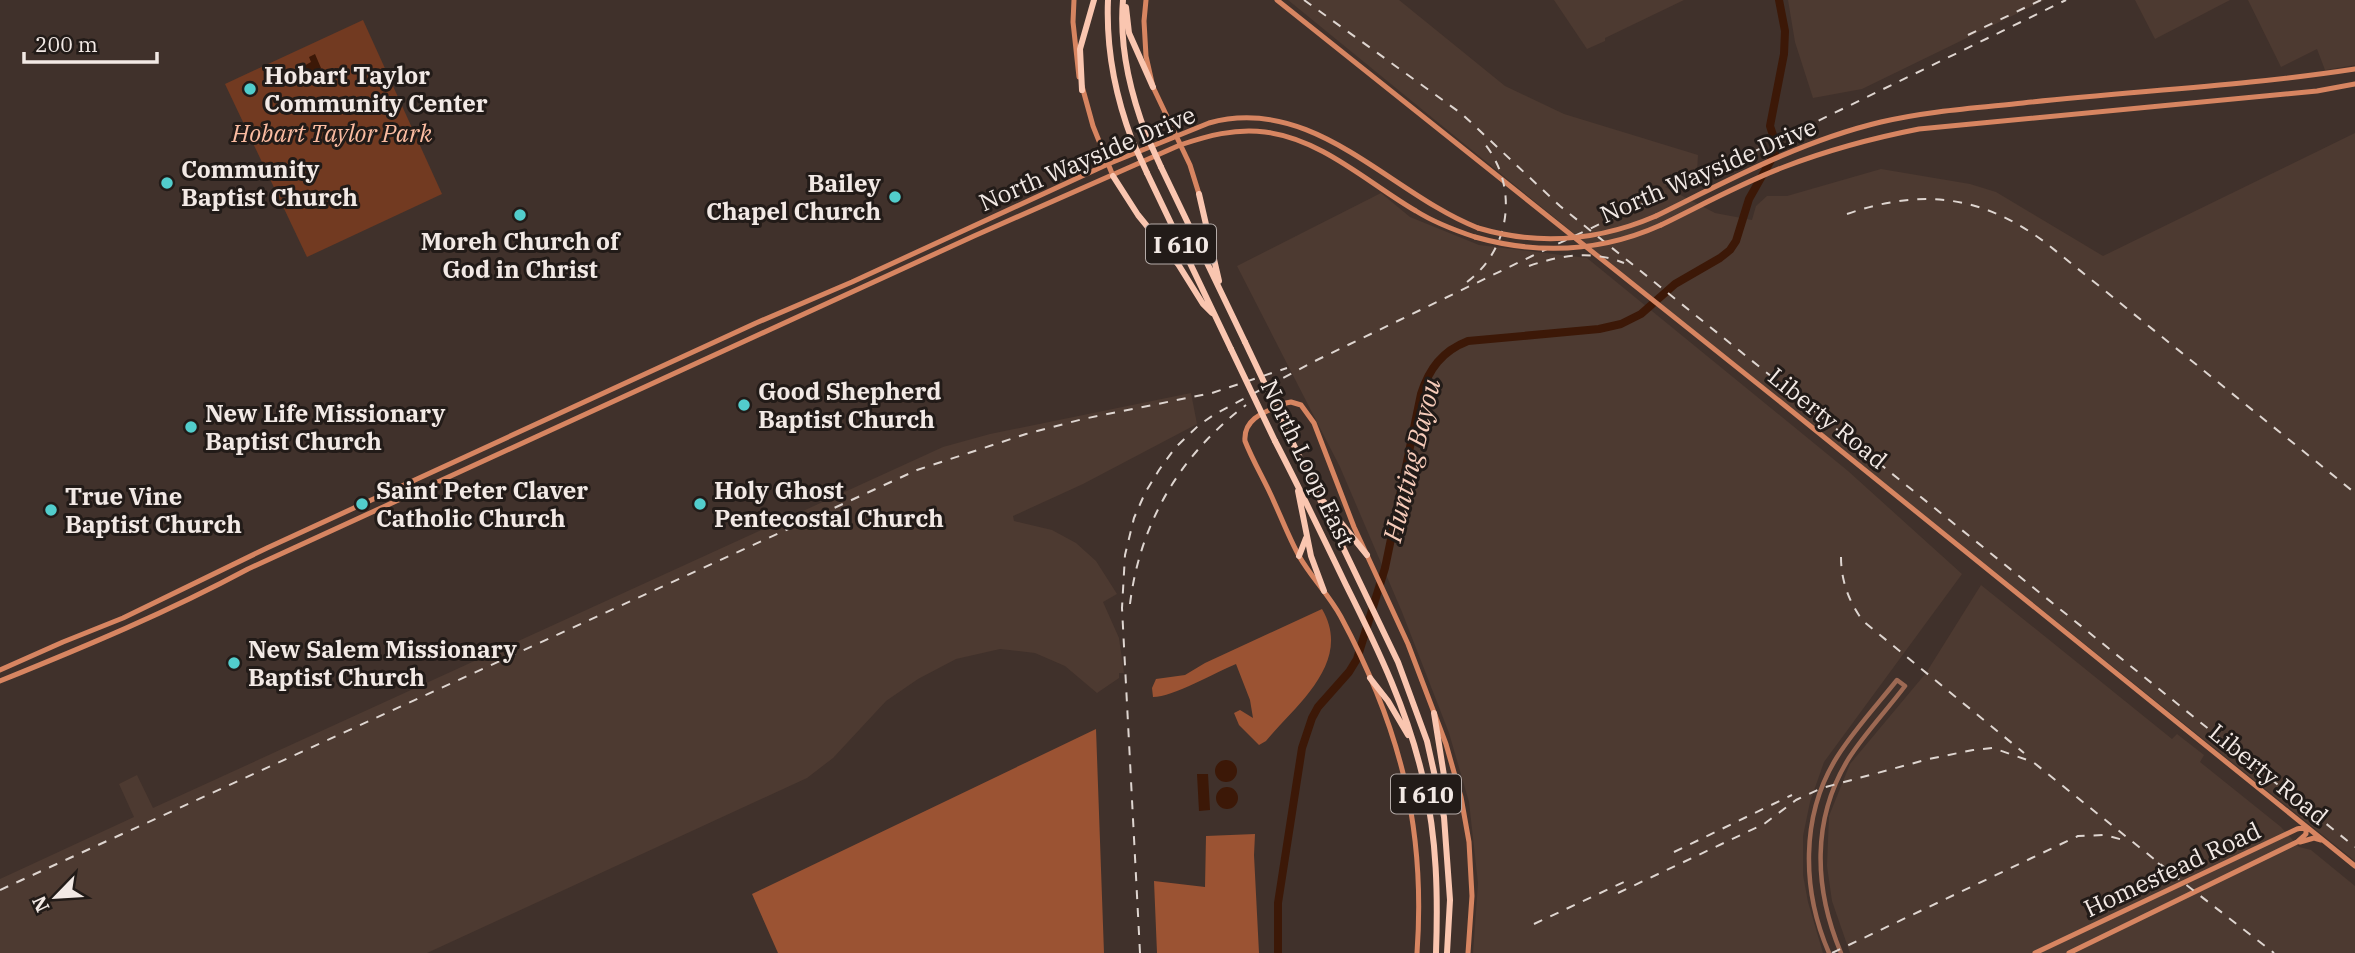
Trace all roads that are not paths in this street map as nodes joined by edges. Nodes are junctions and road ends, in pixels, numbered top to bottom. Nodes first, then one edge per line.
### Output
1 (1074, 0) edge
2 (1094, 0) edge
3 (1108, 0) edge
4 (1124, 0) edge
5 (1146, 0) edge
6 (1276, 0) edge
7 (2355, 69) edge
8 (2355, 84) edge
9 (2214, 85) junction
10 (1153, 87) junction
11 (1082, 90) junction
12 (2215, 100) junction
13 (2037, 101) junction
14 (2038, 116) junction
15 (1176, 135) junction
16 (1180, 145) junction
17 (1108, 164) junction
18 (1113, 176) junction
19 (1199, 194) joint
20 (1221, 289) junction
21 (1215, 315) junction
22 (1296, 481) junction
23 (1316, 491) junction
24 (1306, 533) junction
25 (267, 548) junction
26 (1367, 555) junction
27 (1299, 556) junction
28 (271, 558) junction
29 (1324, 591) junction
30 (0, 670) edge
31 (1370, 678) junction
32 (0, 681) edge
33 (1434, 713) junction
34 (1414, 746) junction
35 (2284, 808) junction
36 (1444, 817) junction
37 (2306, 827) junction
38 (2288, 833) junction
39 (1811, 836) junction
40 (1821, 838) junction
41 (2322, 840) junction
42 (2297, 842) junction
43 (2242, 856) junction
44 (2247, 866) junction
45 (2355, 866) edge
46 (2138, 904) junction
47 (2145, 917) junction
48 (2078, 933) junction
49 (2084, 946) junction
50 (1417, 953) edge
51 (1436, 953) edge
52 (1447, 953) edge
53 (1468, 953) edge
54 (1829, 953) edge
55 (1842, 953) edge
56 (2035, 953) edge
57 (2069, 953) edge

1 - 11 main road
2 - 11 highway
3 - 21 highway, North Loop East / I 610, bridge
4 - 10 highway
4 - 20 highway, North Loop East / I 610, bridge
5 - 10 main road
6 - 35 main road, Liberty Road
7 - 9 main road, North Wayside Drive
8 - 12 main road, North Wayside Drive
9 - 12 main road
9 - 13 main road, North Wayside Drive
10 - 15 main road
11 - 17 main road
12 - 14 main road, North Wayside Drive
13 - 14 main road
13 - 15 main road, North Wayside Drive, bridge
14 - 16 main road, North Wayside Drive, bridge
15 - 16 main road
15 - 17 main road, North Wayside Drive
16 - 18 main road, North Wayside Drive
16 - 19 main road
17 - 18 main road
17 - 25 main road, North Wayside Drive
18 - 21 highway
18 - 28 main road, North Wayside Drive
19 - 20 highway
20 - 23 highway, North Loop East / I 610, bridge
21 - 22 highway, North Loop East / I 610, bridge
22 - 24 highway
22 - 34 highway, North Loop East / I 610
23 - 26 highway
23 - 36 highway, North Loop East / I 610
24 - 27 highway
24 - 29 highway
25 - 28 main road
25 - 30 main road, North Wayside Drive
26 - 27 main road
26 - 33 main road
27 - 29 main road
28 - 32 main road, North Wayside Drive
29 - 31 main road
31 - 34 highway
31 - 50 main road
33 - 36 highway
33 - 53 main road
34 - 51 highway, North Loop East / I 610
35 - 37 main road, Liberty Road
35 - 38 main road
36 - 52 highway, North Loop East / I 610
37 - 38 main road, Homestead Road
37 - 41 main road, Liberty Road
37 - 42 main road, Homestead Road
38 - 43 main road, Homestead Road
39 - 40 street
39 - 40 street
39 - 54 street
40 - 55 street
41 - 42 main road
41 - 45 main road, Liberty Road
42 - 44 main road, Homestead Road
43 - 44 main road
43 - 46 main road, Homestead Road
44 - 47 main road, Homestead Road
46 - 47 main road
46 - 48 main road, Homestead Road
47 - 49 main road, Homestead Road
48 - 49 main road
48 - 56 main road, Homestead Road
49 - 57 main road, Homestead Road

